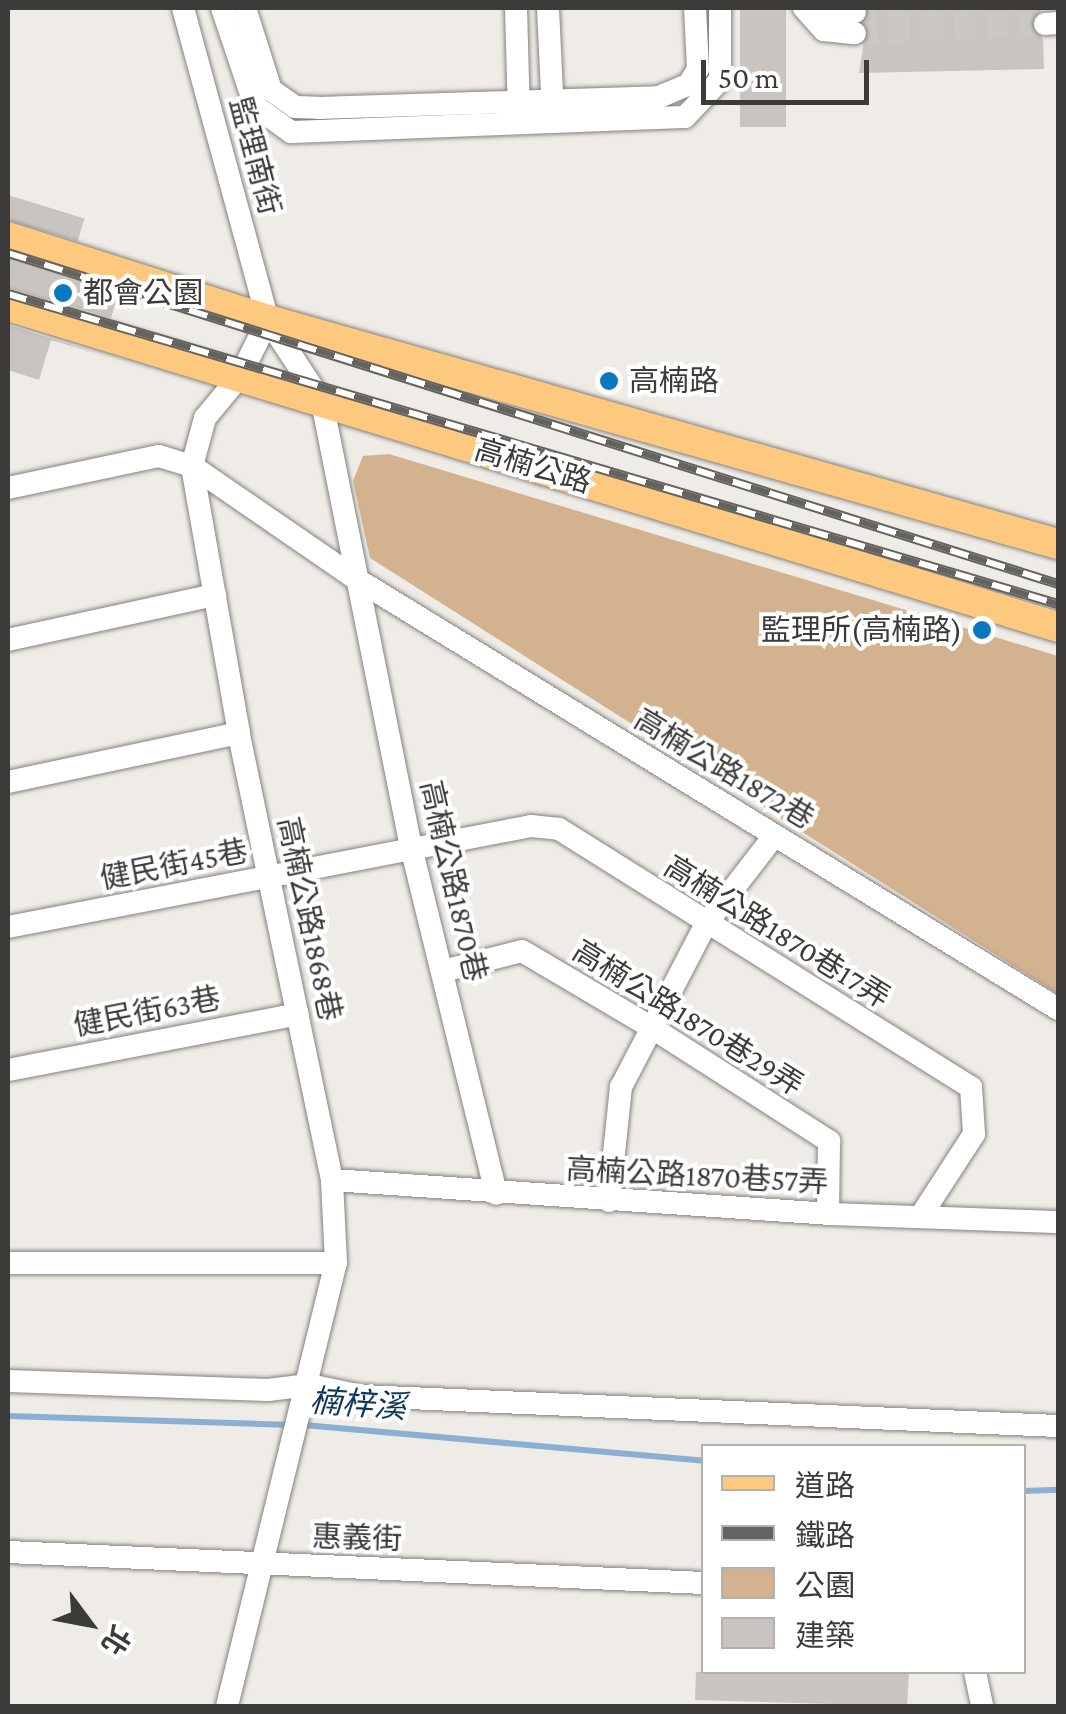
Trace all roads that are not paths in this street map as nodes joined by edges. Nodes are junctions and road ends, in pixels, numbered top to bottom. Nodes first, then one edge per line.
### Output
1 (183, 8) edge
2 (222, 8) edge
3 (245, 8) edge
4 (516, 8) edge
5 (548, 8) edge
6 (696, 8) edge
7 (720, 8) edge
8 (804, 8) edge
9 (821, 8) edge
10 (552, 100) junction
11 (518, 102) junction
12 (553, 125) junction
13 (519, 126) junction
14 (8, 236) edge
15 (8, 306) edge
16 (268, 320) junction
17 (240, 376) junction
18 (322, 402) junction
19 (192, 466) junction
20 (8, 488) edge
21 (1058, 544) edge
22 (358, 580) junction
23 (214, 594) junction
24 (1058, 627) edge
25 (8, 640) edge
26 (239, 733) junction
27 (8, 782) edge
28 (774, 836) junction
29 (412, 851) junction
30 (271, 876) junction
31 (706, 924) junction
32 (8, 927) edge
33 (443, 971) junction
34 (1058, 1009) edge
35 (298, 1014) junction
36 (649, 1026) junction
37 (8, 1070) edge
38 (332, 1180) junction
39 (496, 1194) junction
40 (609, 1201) junction
41 (828, 1214) junction
42 (922, 1214) junction
43 (1058, 1222) edge
44 (8, 1263) edge
45 (336, 1264) junction
46 (8, 1381) edge
47 (309, 1385) junction
48 (1058, 1426) edge
49 (8, 1552) edge
50 (263, 1564) junction
51 (701, 1583) edge
52 (976, 1674) edge
53 (227, 1706) edge
54 (982, 1706) edge

1 - 16 street, 監理南街
2 - 13 street
3 - 11 street
4 - 11 street
5 - 10 street
6 - 10 street
7 - 12 street
8 - 9 street
10 - 11 street
10 - 12 street
11 - 13 street
12 - 13 street
14 - 16 main road
15 - 17 main road, 高楠公路
16 - 17 street
16 - 18 street, 監理南街
16 - 21 main road
17 - 18 main road, 高楠公路
17 - 19 street
18 - 22 street, 高楠公路1870巷
18 - 24 main road, 高楠公路
19 - 20 street, 高楠公路1872巷
19 - 22 street, 高楠公路1872巷
19 - 23 street, 高楠公路1868巷
22 - 28 street, 高楠公路1872巷
22 - 29 street, 高楠公路1870巷
23 - 25 street
23 - 26 street, 高楠公路1868巷
26 - 27 street
26 - 30 street, 高楠公路1868巷
28 - 31 street
28 - 34 street, 高楠公路1872巷
29 - 30 street, 健民街45巷
29 - 31 street, 高楠公路1870巷17弄
29 - 33 street, 高楠公路1870巷
30 - 32 street, 健民街45巷
30 - 35 street, 高楠公路1868巷
31 - 36 street
31 - 42 street, 高楠公路1870巷17弄
33 - 36 street, 高楠公路1870巷29弄
33 - 39 street, 高楠公路1870巷
35 - 37 street, 健民街63巷
35 - 38 street, 高楠公路1868巷
36 - 40 street
36 - 41 street, 高楠公路1870巷29弄
38 - 39 street, 高楠公路1870巷57弄
38 - 45 street, 高楠公路1868巷
39 - 40 street, 高楠公路1870巷57弄
40 - 41 street, 高楠公路1870巷57弄
41 - 42 street, 高楠公路1870巷57弄
42 - 43 street, 高楠公路1870巷57弄
44 - 45 street
45 - 47 street, 高楠公路1868巷
46 - 47 street
47 - 48 street
47 - 50 street, 高楠公路1868巷
49 - 50 street, 惠義街
50 - 51 street, 惠義街
50 - 53 street, 高楠公路1868巷
52 - 54 street

